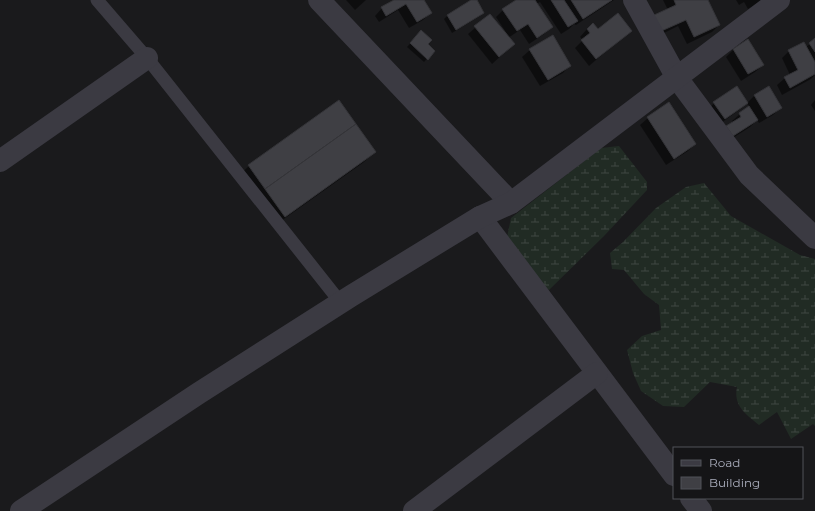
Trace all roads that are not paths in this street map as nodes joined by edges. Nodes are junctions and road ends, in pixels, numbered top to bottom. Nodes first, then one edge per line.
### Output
1 (97, 0) edge
2 (319, 0) edge
3 (634, 0) edge
4 (779, 0) edge
5 (147, 58) junction
6 (677, 78) junction
7 (0, 161) edge
8 (511, 203) junction
9 (480, 217) junction
10 (815, 238) edge
11 (341, 303) junction
12 (597, 373) junction
13 (673, 474) edge
14 (692, 499) edge
15 (21, 511) edge
16 (414, 511) edge
17 (701, 511) edge

1 - 5 lane
2 - 8 street
3 - 6 street
4 - 6 street
5 - 7 street
5 - 11 lane
6 - 8 street
6 - 10 street
8 - 9 street
9 - 11 street
9 - 12 street
11 - 15 street
12 - 13 street
12 - 16 street
14 - 17 street

